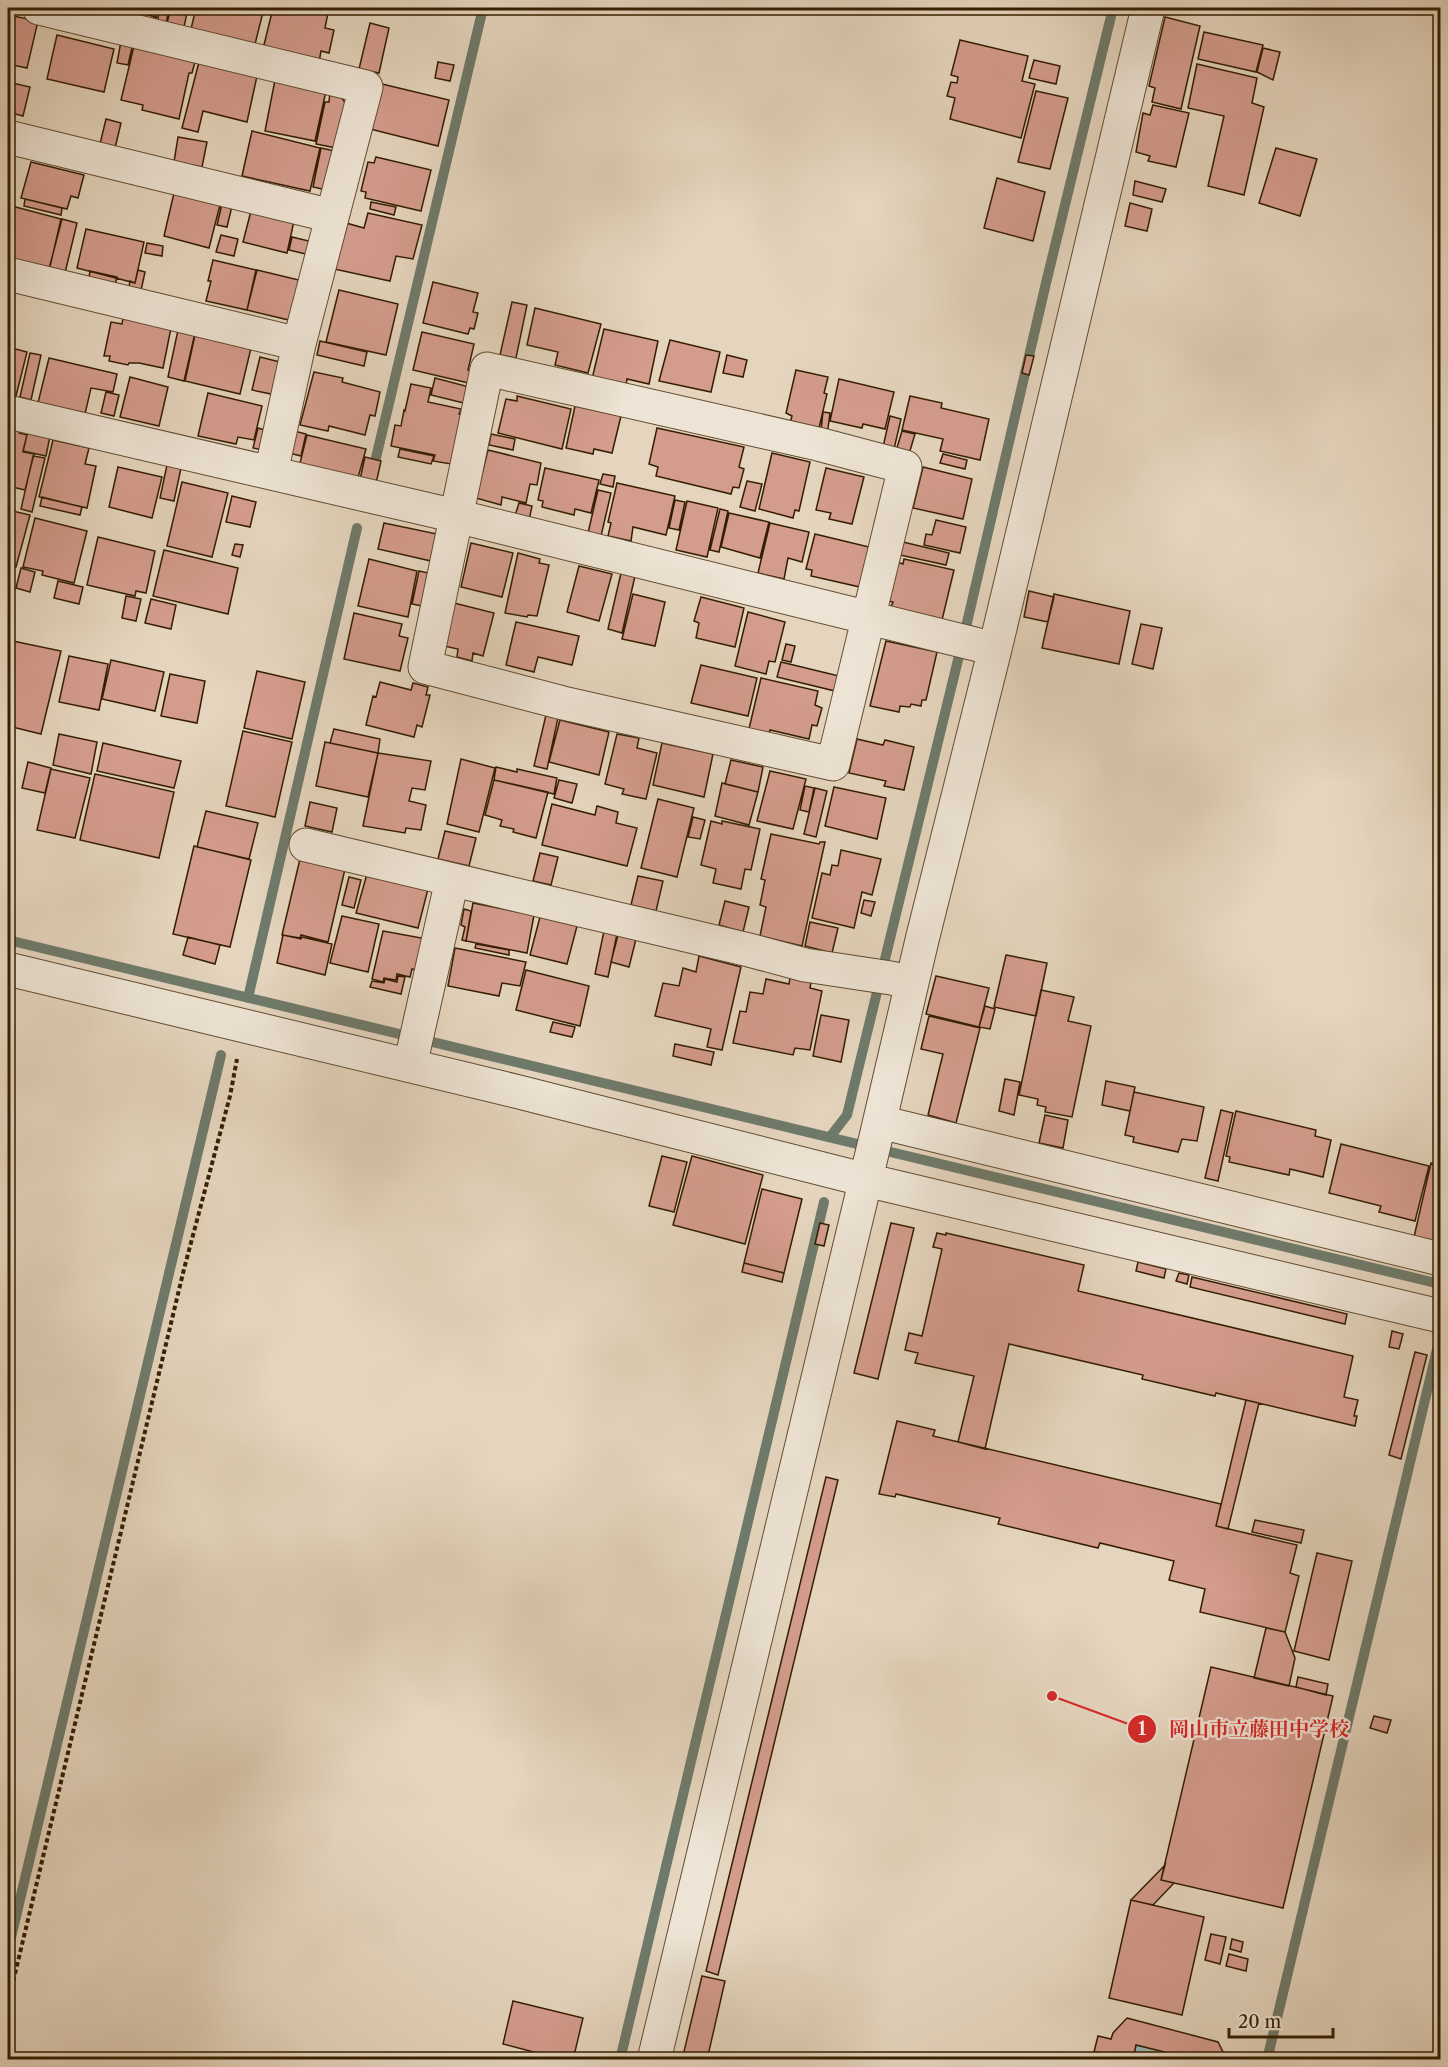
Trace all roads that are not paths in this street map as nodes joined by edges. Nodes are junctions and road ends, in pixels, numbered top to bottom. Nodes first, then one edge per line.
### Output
1 (39, 8) edge
2 (1148, 8) edge
3 (8, 137) edge
4 (332, 216) junction
5 (8, 274) edge
6 (299, 344) junction
7 (8, 412) edge
8 (271, 473) junction
9 (456, 516) junction
10 (869, 618) junction
11 (972, 644) junction
12 (306, 845) dead end
13 (452, 880) junction
14 (8, 969) edge
15 (890, 979) junction
16 (414, 1047) junction
17 (873, 1151) junction
18 (1440, 1258) edge
19 (1440, 1316) edge
20 (654, 2060) edge

1 - 4 street
2 - 11 street
3 - 4 street
4 - 6 street
5 - 6 street
6 - 8 street
7 - 8 street
8 - 9 street
9 - 10 street
9 - 10 street
9 - 10 street
10 - 11 street
11 - 15 street
12 - 13 street
13 - 15 street
13 - 16 street
14 - 16 street
15 - 17 street
16 - 17 street
17 - 18 street
17 - 19 street
17 - 20 street

